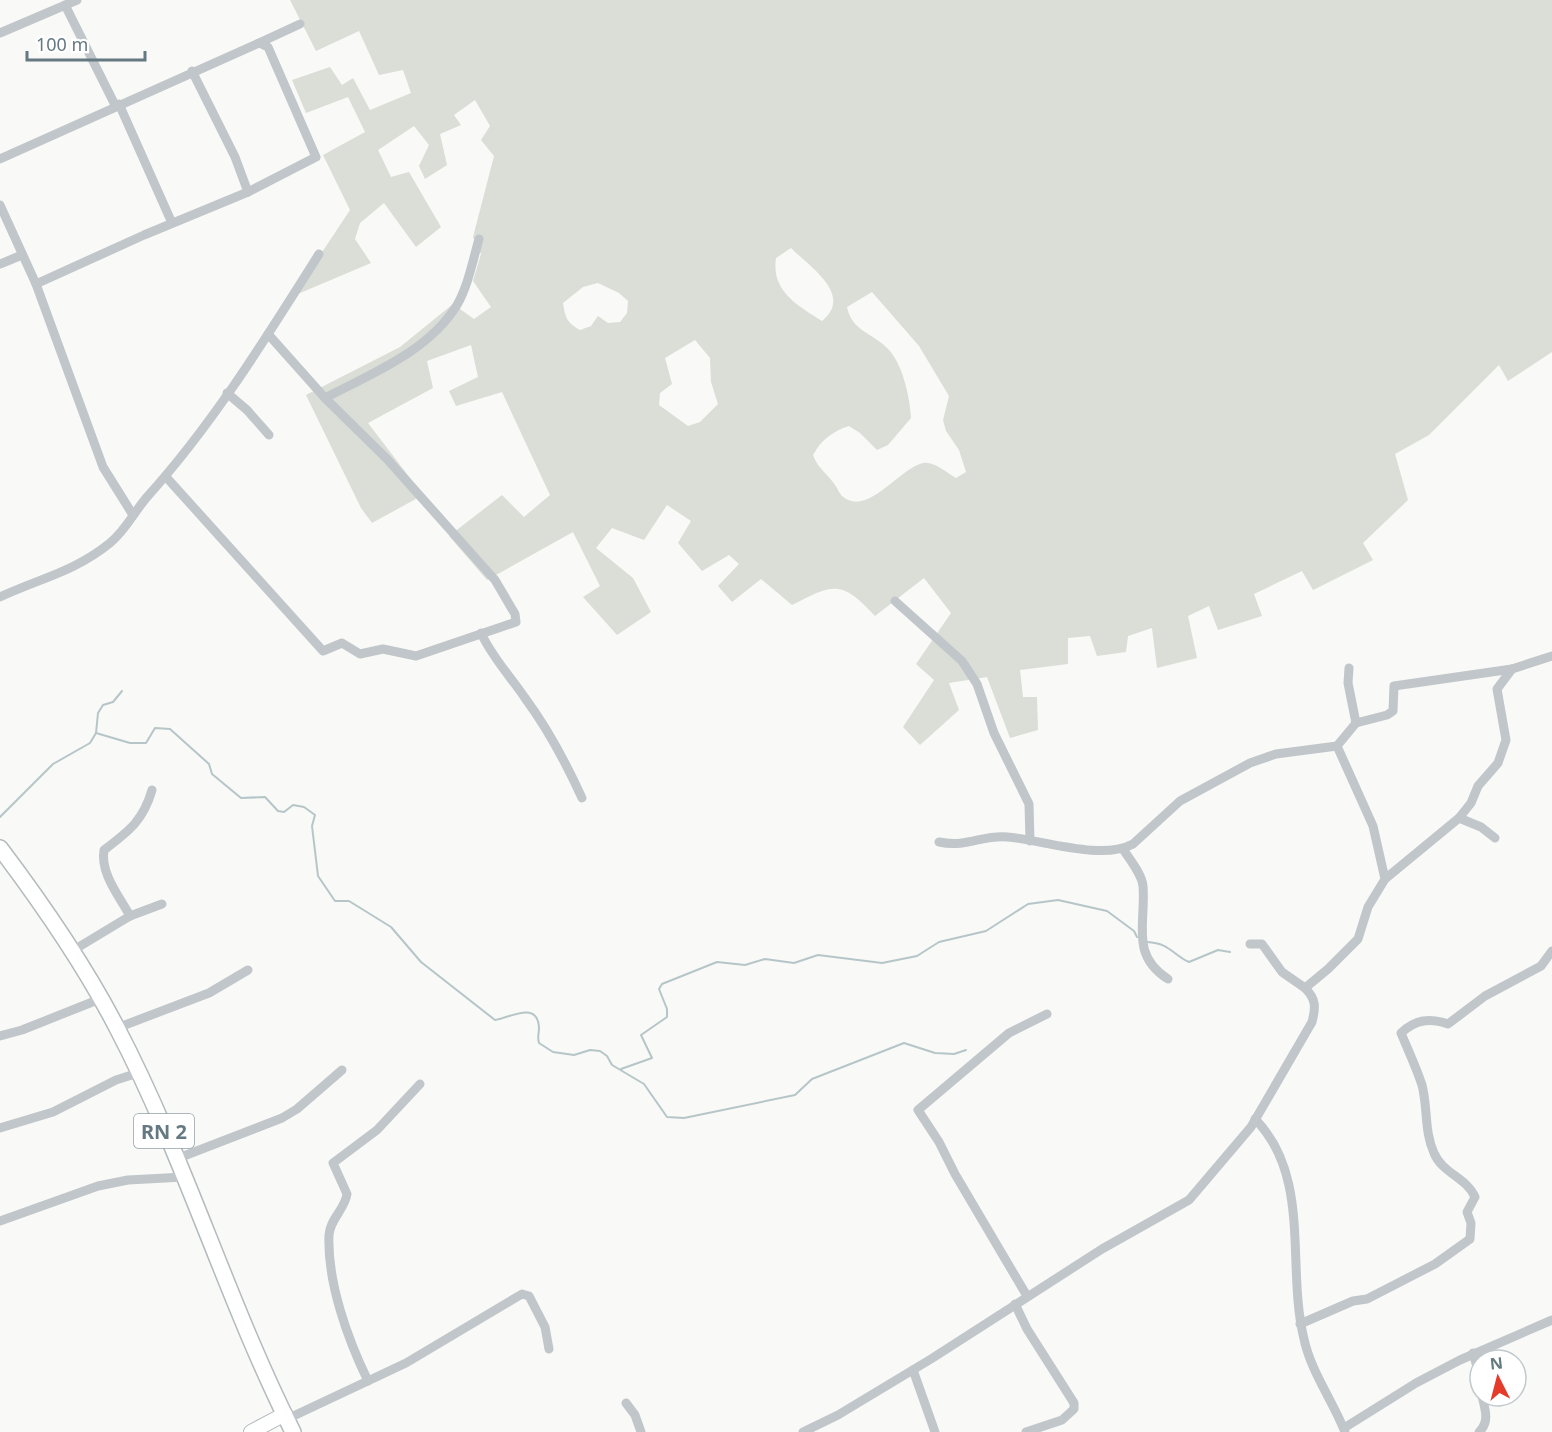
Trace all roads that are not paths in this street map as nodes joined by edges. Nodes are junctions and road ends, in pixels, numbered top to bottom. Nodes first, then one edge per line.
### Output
1 (77, 0) edge
2 (65, 5) junction
3 (300, 24) dead end
4 (0, 33) edge
5 (259, 43) junction
6 (192, 71) junction
7 (117, 105) junction
8 (0, 159) edge
9 (248, 192) junction
10 (0, 205) edge
11 (172, 223) junction
12 (479, 239) dead end
13 (319, 254) dead end
14 (22, 255) junction
15 (0, 264) edge
16 (36, 284) junction
17 (268, 334) junction
18 (227, 393) junction
19 (325, 398) junction
20 (269, 435) dead end
21 (167, 478) junction
22 (133, 515) junction
23 (0, 597) edge
24 (895, 601) dead end
25 (480, 633) junction
26 (1552, 656) edge
27 (1349, 668) dead end
28 (1512, 669) junction
29 (1356, 723) junction
30 (1337, 746) junction
31 (152, 790) dead end
32 (582, 798) dead end
33 (1459, 818) junction
34 (1495, 838) dead end
35 (1030, 841) junction
36 (939, 842) dead end
37 (0, 848) edge
38 (1123, 849) junction
39 (1385, 879) junction
40 (162, 904) dead end
41 (130, 916) junction
42 (1250, 944) dead end
43 (72, 951) junction
44 (1552, 951) edge
45 (248, 970) dead end
46 (1168, 979) dead end
47 (1305, 988) junction
48 (100, 999) junction
49 (1047, 1014) dead end
50 (117, 1028) junction
51 (0, 1036) edge
52 (342, 1070) dead end
53 (138, 1073) junction
54 (420, 1084) dead end
55 (1256, 1119) junction
56 (0, 1128) edge
57 (176, 1159) junction
58 (184, 1177) junction
59 (0, 1221) edge
60 (1027, 1296) junction
61 (1016, 1304) junction
62 (1552, 1320) edge
63 (1300, 1324) junction
64 (1485, 1348) edge
65 (549, 1349) dead end
66 (1468, 1356) edge
67 (913, 1370) junction
68 (368, 1381) junction
69 (626, 1403) dead end
70 (1485, 1408) edge
71 (288, 1422) edge
72 (1344, 1430) edge
73 (251, 1432) edge
74 (640, 1432) edge
75 (803, 1432) edge
76 (935, 1432) edge
77 (1026, 1432) edge
78 (1479, 1432) edge

1 - 2 street
2 - 4 street
2 - 7 street
3 - 5 street
5 - 6 street
5 - 9 street
6 - 7 street
6 - 9 street
7 - 8 street
7 - 11 street
9 - 11 street
10 - 14 street
11 - 16 street
12 - 19 street
13 - 17 street
14 - 15 street
14 - 16 street
16 - 22 street
17 - 18 street
17 - 19 street
18 - 20 street
18 - 21 street
19 - 25 street
21 - 22 street
21 - 25 street
22 - 23 street
24 - 35 street
25 - 32 street
26 - 28 street
27 - 29 street
28 - 29 street
28 - 33 street
29 - 30 street
30 - 38 street
30 - 39 street
31 - 41 street
33 - 34 street
33 - 39 street
35 - 36 street
35 - 38 street
37 - 43 main road, RN 2
38 - 46 street
39 - 47 street
40 - 41 street
41 - 43 street
42 - 47 street
43 - 48 main road, RN 2
44 - 63 street
45 - 50 street
47 - 55 street
48 - 50 main road, RN 2
48 - 51 street
49 - 60 street
50 - 53 main road, RN 2
52 - 57 street
53 - 56 street
53 - 57 main road, RN 2
54 - 68 street
55 - 60 street
55 - 63 street
57 - 58 main road, RN 2
58 - 59 street
58 - 71 main road, RN 2
60 - 61 street
61 - 67 street
61 - 77 street
62 - 64 street
63 - 72 street
65 - 68 street
66 - 72 street
67 - 75 street
67 - 76 street
68 - 71 street
69 - 74 street
70 - 78 street
71 - 73 street

